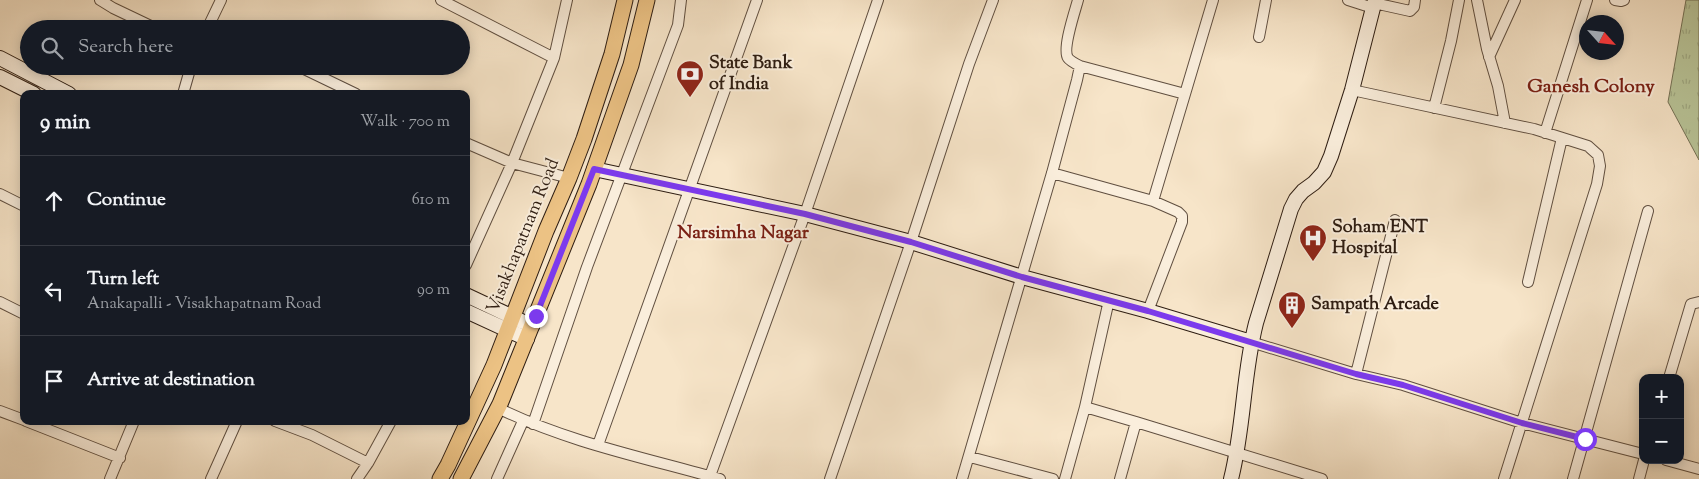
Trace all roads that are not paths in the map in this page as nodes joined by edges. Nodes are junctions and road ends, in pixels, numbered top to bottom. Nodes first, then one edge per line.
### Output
1 (100, 0) edge
2 (221, 0) edge
3 (442, 0) edge
4 (567, 0) edge
5 (625, 0) edge
6 (647, 0) edge
7 (681, 0) edge
8 (756, 0) edge
9 (878, 0) edge
10 (992, 0) edge
11 (1078, 0) edge
12 (1213, 0) edge
13 (1266, 0) edge
14 (1348, 0) edge
15 (1415, 0) edge
16 (1459, 0) edge
17 (1477, 0) edge
18 (1515, 0) edge
19 (1587, 0) edge
20 (1615, 0) edge
21 (1624, 0) edge
22 (115, 4) edge
23 (1374, 4) edge
24 (142, 20) edge
25 (214, 20) edge
26 (1259, 37) dead end
27 (1489, 57) junction
28 (0, 58) edge
29 (554, 58) junction
30 (1080, 66) junction
31 (20, 68) edge
32 (33, 75) edge
33 (188, 75) edge
34 (317, 75) edge
35 (0, 77) edge
36 (26, 90) edge
37 (61, 90) edge
38 (184, 90) edge
39 (348, 90) edge
40 (1352, 90) junction
41 (1185, 94) junction
42 (1434, 108) junction
43 (1505, 123) junction
44 (1545, 133) junction
45 (1562, 138) junction
46 (470, 145) edge
47 (512, 163) junction
48 (594, 169) junction
49 (1052, 173) junction
50 (622, 175) junction
51 (569, 178) junction
52 (689, 189) junction
53 (0, 194) edge
54 (1153, 201) junction
55 (20, 204) edge
56 (1648, 211) dead end
57 (805, 214) junction
58 (1395, 220) dead end
59 (911, 242) junction
60 (470, 256) edge
61 (1022, 277) junction
62 (1528, 282) dead end
63 (470, 298) edge
64 (1109, 300) junction
65 (0, 302) edge
66 (1699, 302) edge
67 (1148, 311) junction
68 (20, 312) edge
69 (470, 312) edge
70 (510, 324) junction
71 (529, 333) junction
72 (1251, 342) junction
73 (1356, 374) junction
74 (1670, 374) edge
75 (1086, 407) junction
76 (498, 408) junction
77 (0, 411) edge
78 (470, 417) edge
79 (20, 419) edge
80 (1136, 422) junction
81 (528, 423) junction
82 (1522, 423) junction
83 (35, 425) edge
84 (132, 425) edge
85 (235, 425) edge
86 (286, 425) edge
87 (389, 425) edge
88 (466, 425) edge
89 (1585, 439) junction
90 (598, 445) junction
91 (1238, 453) junction
92 (1639, 453) edge
93 (970, 457) junction
94 (120, 458) junction
95 (368, 463) junction
96 (1643, 464) edge
97 (1681, 464) edge
98 (1699, 469) edge
99 (710, 476) junction
100 (110, 479) edge
101 (211, 479) edge
102 (358, 479) edge
103 (440, 479) edge
104 (461, 479) edge
105 (497, 479) edge
106 (720, 479) edge
107 (830, 479) edge
108 (962, 479) edge
109 (1053, 479) edge
110 (1065, 479) edge
111 (1120, 479) edge
112 (1231, 479) edge
113 (1322, 479) edge
114 (1504, 479) edge
115 (1573, 479) edge
116 (1639, 479) edge

1 - 22 street
2 - 25 street
3 - 29 street
4 - 29 street
5 - 51 main road, Visakhapatnam Road
6 - 48 main road
7 - 50 street
8 - 52 street
9 - 57 street
10 - 59 street
11 - 30 street
12 - 41 street
13 - 26 street
14 - 23 street
15 - 23 street
16 - 42 street
17 - 27 street
18 - 27 street
19 - 44 street
20 - 21 street
22 - 24 street
23 - 40 main road
27 - 43 street
28 - 31 main road
29 - 47 street
30 - 41 street
30 - 49 street
32 - 37 main road
33 - 38 street
34 - 39 street
35 - 36 main road
40 - 42 street
40 - 72 main road
41 - 54 street
42 - 43 street
43 - 44 street
44 - 45 street
45 - 62 street
45 - 82 street
46 - 47 street
47 - 51 street
47 - 60 street
48 - 50 main road
48 - 71 main road
49 - 54 street
49 - 61 street
50 - 52 main road
50 - 81 street
51 - 70 main road, Visakhapatnam Road
52 - 57 main road
52 - 90 street
53 - 55 street
54 - 67 street
56 - 89 street
57 - 59 main road
57 - 99 street
58 - 73 street
59 - 61 main road
59 - 107 street
61 - 64 main road
61 - 93 street
63 - 70 main road
64 - 67 main road
64 - 75 street
65 - 68 street
66 - 74 street
67 - 72 main road
69 - 70 main road
70 - 71 main road
70 - 78 main road, Visakhapatnam Road
71 - 76 main road
72 - 73 street
72 - 91 main road
73 - 82 street
75 - 80 street
75 - 110 street
76 - 81 street
76 - 104 main road
77 - 79 street
80 - 91 street
80 - 111 street
81 - 90 street
81 - 105 street
82 - 89 street
82 - 114 street
83 - 94 street
84 - 94 street
85 - 101 street
86 - 95 street
87 - 95 street
88 - 103 main road, Visakhapatnam Road
89 - 92 street
89 - 115 street
90 - 99 street
91 - 112 main road
91 - 113 street
93 - 108 street
93 - 109 street
94 - 100 street
95 - 102 street
96 - 116 street
97 - 98 street
99 - 106 street

